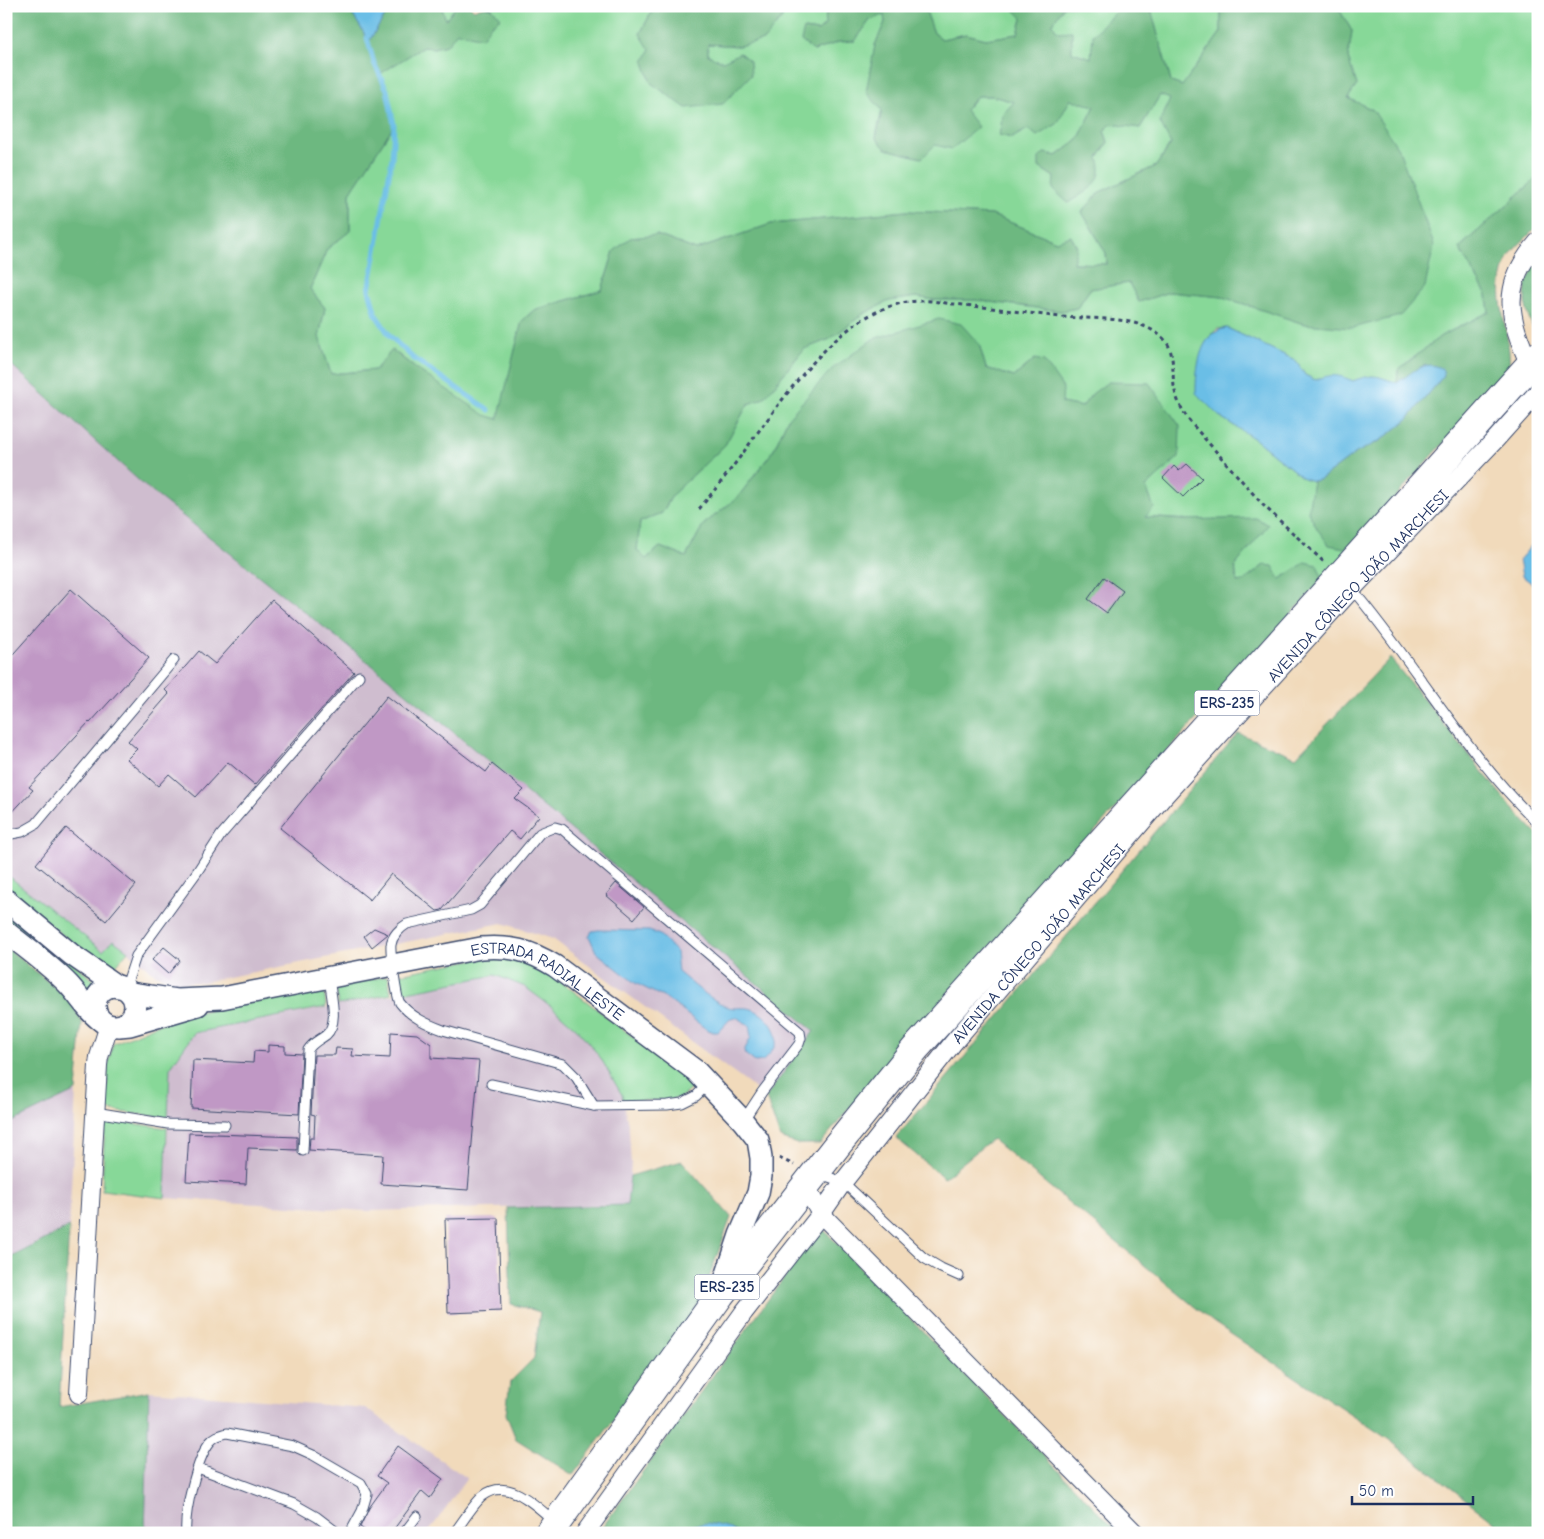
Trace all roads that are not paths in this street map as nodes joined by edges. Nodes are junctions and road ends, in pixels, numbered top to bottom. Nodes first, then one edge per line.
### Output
1 (1538, 242) edge
2 (1534, 360) edge
3 (1538, 392) edge
4 (1346, 583) junction
5 (174, 660) dead end
6 (359, 676) dead end
7 (1538, 823) edge
8 (6, 835) edge
9 (6, 900) edge
10 (6, 932) edge
11 (393, 964) junction
12 (328, 977) junction
13 (124, 989) junction
14 (222, 998) junction
15 (109, 1024) junction
16 (491, 1084) dead end
17 (708, 1084) junction
18 (594, 1106) junction
19 (95, 1112) junction
20 (743, 1121) junction
21 (225, 1126) dead end
22 (303, 1151) dead end
23 (810, 1179) junction
24 (843, 1182) junction
25 (821, 1214) junction
26 (959, 1276) dead end
27 (720, 1295) junction
28 (744, 1312) junction
29 (79, 1394) dead end
30 (198, 1468) junction
31 (417, 1516) dead end
32 (553, 1528) edge
33 (186, 1533) edge
34 (338, 1533) edge
35 (350, 1533) edge
36 (404, 1533) edge
37 (454, 1533) edge
38 (585, 1533) edge
39 (1135, 1533) edge

1 - 2 street
2 - 4 main road, ERS-235
3 - 4 street, AVENIDA CÔNEGO JOÃO MARCHESI
4 - 7 lane
4 - 23 main road, ERS-235
4 - 24 street, AVENIDA CÔNEGO JOÃO MARCHESI
5 - 8 lane
6 - 13 lane
9 - 13 street, ESTRADA RADIAL LESTE
10 - 15 street
11 - 12 street, ESTRADA RADIAL LESTE
11 - 17 street, ESTRADA RADIAL LESTE
11 - 18 lane
11 - 20 lane
12 - 14 street, ESTRADA RADIAL LESTE
12 - 22 lane
13 - 14 street, ESTRADA RADIAL LESTE
13 - 15 street
13 - 15 street
14 - 15 street
15 - 19 street
16 - 18 lane
17 - 18 lane
17 - 20 street, ESTRADA RADIAL LESTE
19 - 21 lane
19 - 29 street
20 - 27 street, ESTRADA RADIAL LESTE
23 - 24 lane
23 - 25 street
23 - 27 main road, ERS-235
24 - 25 street, AVENIDA CÔNEGO JOÃO MARCHESI
24 - 26 lane
25 - 28 street, AVENIDA CÔNEGO JOÃO MARCHESI
25 - 39 street
27 - 28 street
27 - 32 main road, ERS-235
28 - 38 street, AVENIDA CÔNEGO JOÃO MARCHESI
30 - 33 lane
30 - 34 lane
30 - 35 lane
31 - 36 lane
32 - 37 lane

